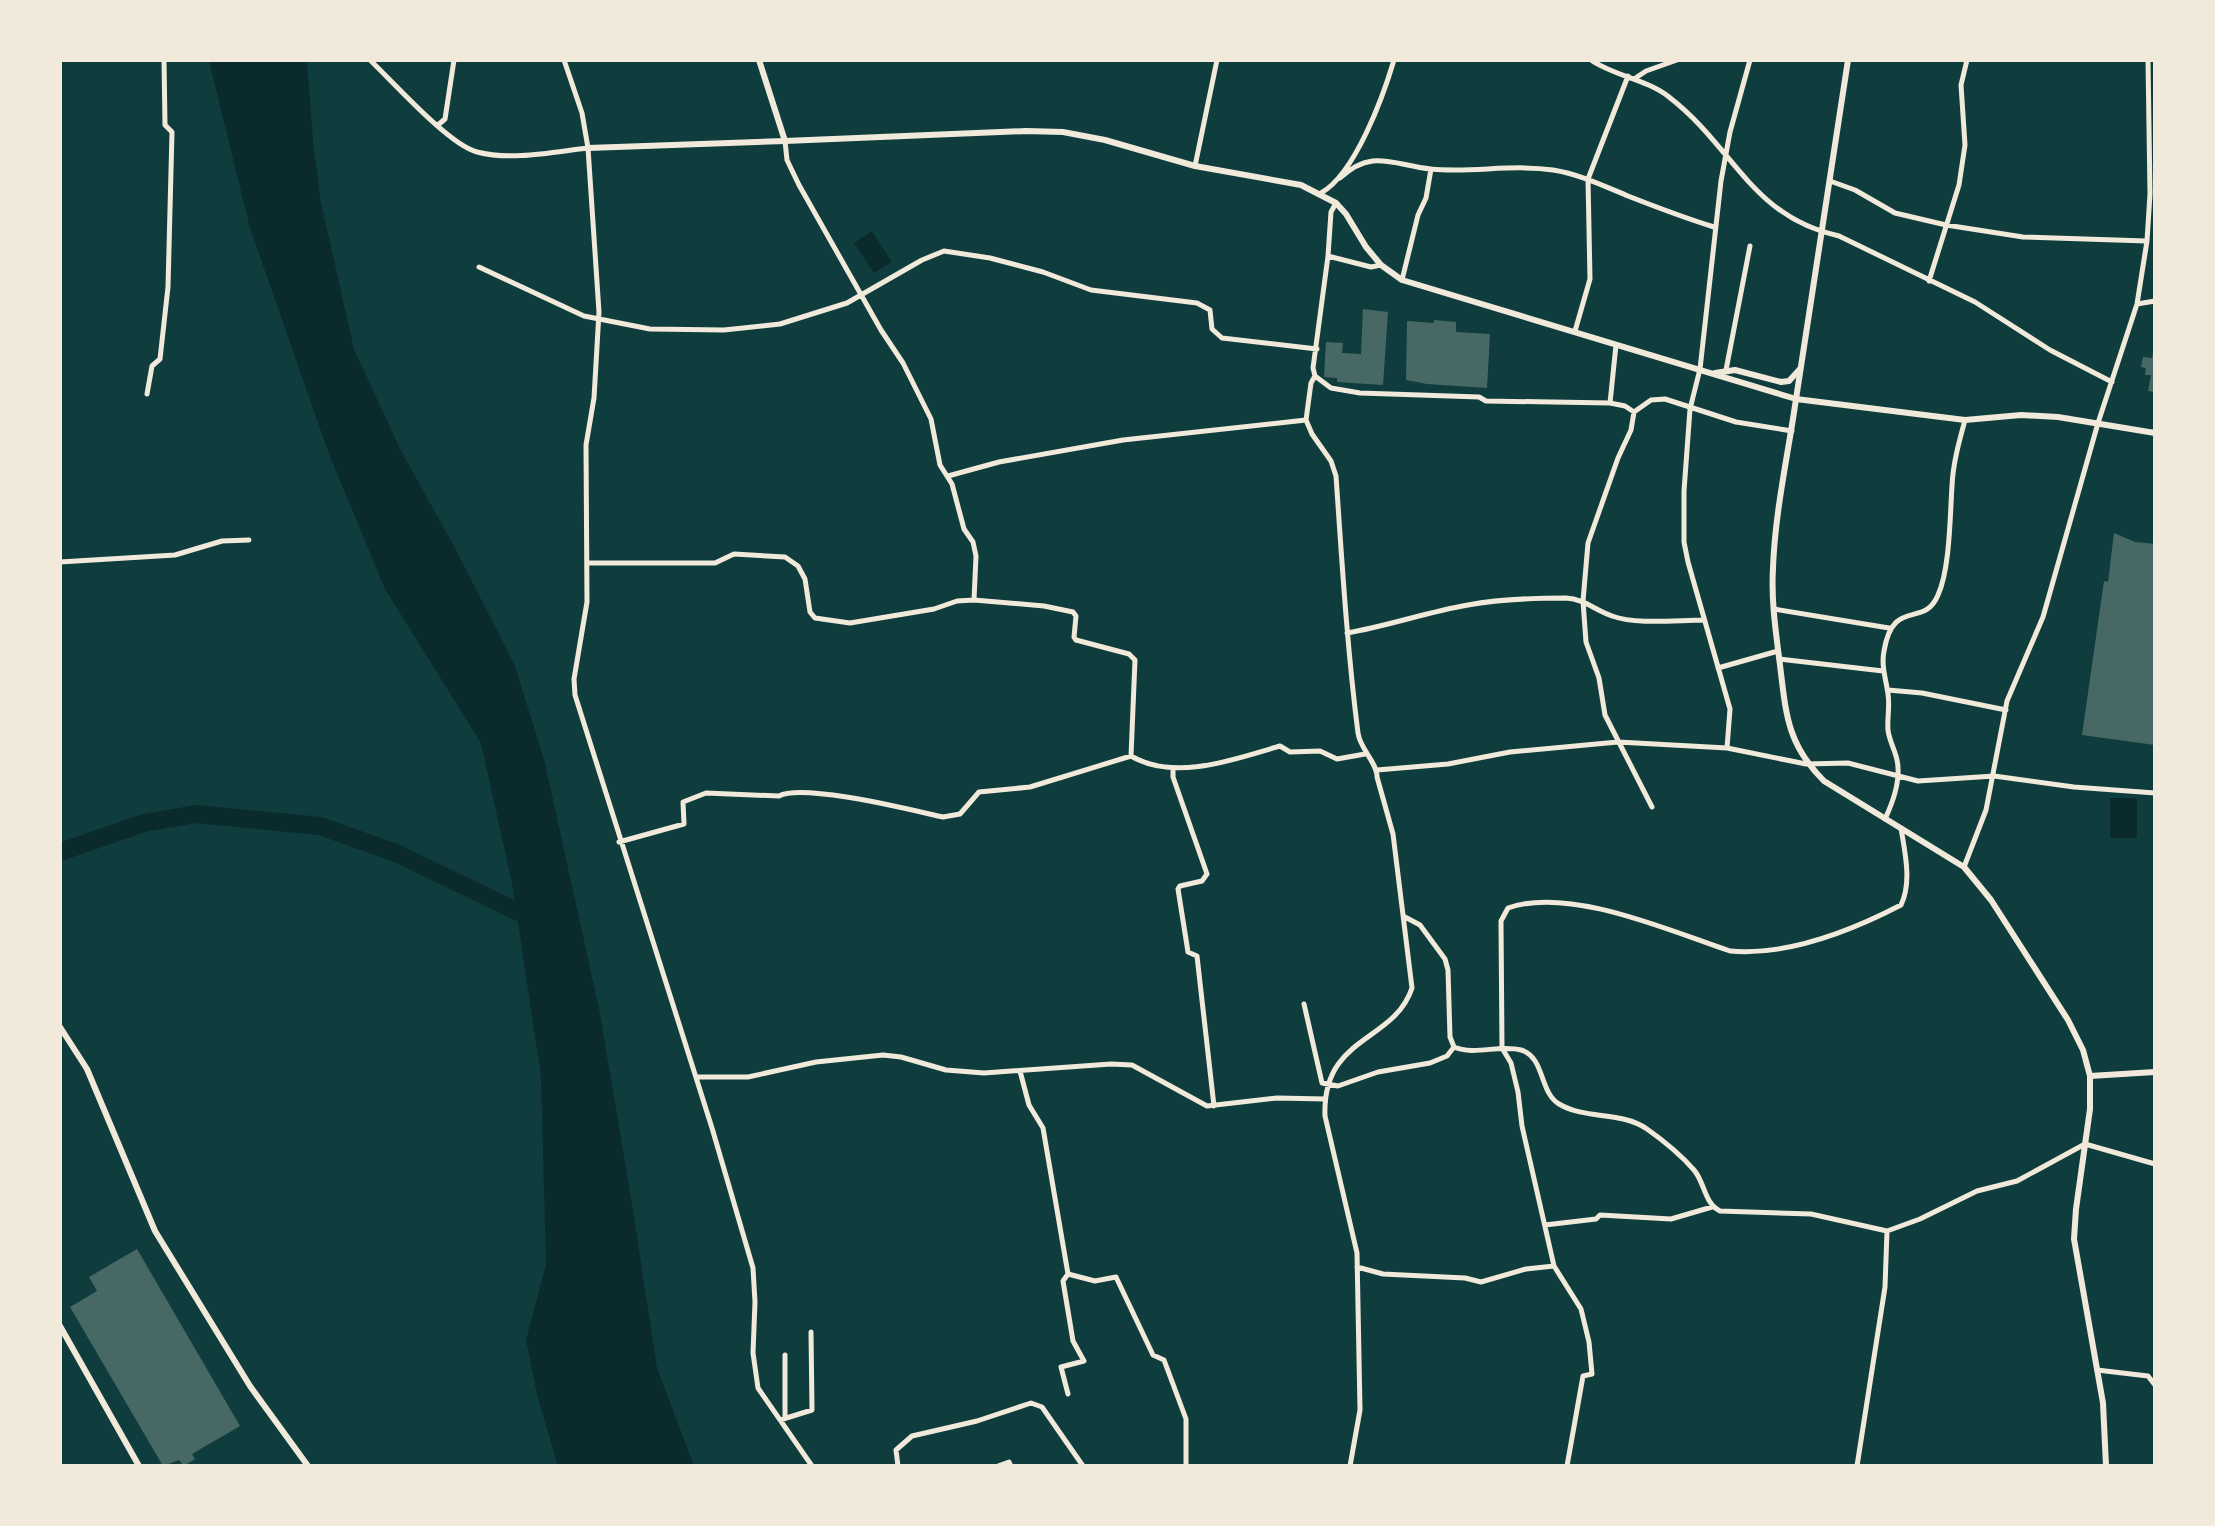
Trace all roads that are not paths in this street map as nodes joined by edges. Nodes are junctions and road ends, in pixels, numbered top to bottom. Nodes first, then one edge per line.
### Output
1 (164, 60) edge
2 (370, 60) edge
3 (454, 60) edge
4 (564, 60) edge
5 (759, 60) edge
6 (1217, 60) edge
7 (1394, 60) edge
8 (1591, 60) edge
9 (1677, 60) edge
10 (1750, 60) edge
11 (1848, 60) edge
12 (1967, 60) edge
13 (2148, 60) edge
14 (1631, 77) junction
15 (438, 125) junction
16 (785, 141) junction
17 (588, 148) junction
18 (1726, 153) junction
19 (1195, 166) junction
20 (1431, 169) junction
21 (1340, 178) junction
22 (1588, 179) junction
23 (1830, 181) junction
24 (1321, 193) junction
25 (1336, 203) junction
26 (1946, 225) junction
27 (1714, 227) junction
28 (1821, 233) junction
29 (2147, 241) junction
30 (1750, 246) dead end
31 (1328, 256) junction
32 (1381, 265) junction
33 (479, 267) dead end
34 (1402, 280) junction
35 (1929, 282) junction
36 (862, 295) junction
37 (2155, 301) edge
38 (2137, 304) junction
39 (599, 319) junction
40 (1575, 331) junction
41 (1617, 344) junction
42 (1317, 349) junction
43 (1700, 369) junction
44 (1800, 369) junction
45 (1726, 370) junction
46 (1711, 374) junction
47 (1315, 376) junction
48 (2112, 382) junction
49 (147, 394) dead end
50 (1796, 399) junction
51 (1610, 403) junction
52 (1690, 409) junction
53 (1634, 412) junction
54 (1306, 420) junction
55 (1965, 420) junction
56 (2098, 423) junction
57 (1792, 431) junction
58 (2155, 433) edge
59 (948, 476) junction
60 (249, 540) dead end
61 (60, 562) edge
62 (587, 563) junction
63 (974, 600) junction
64 (1583, 601) junction
65 (1774, 609) junction
66 (1704, 620) junction
67 (1889, 628) junction
68 (1347, 633) junction
69 (1779, 655) junction
70 (1718, 668) junction
71 (1883, 671) junction
72 (1888, 690) junction
73 (2006, 710) junction
74 (1618, 742) junction
75 (1727, 748) junction
76 (1365, 754) junction
77 (1131, 756) junction
78 (1806, 764) junction
79 (1173, 768) junction
80 (1377, 770) junction
81 (1898, 776) junction
82 (1994, 776) junction
83 (2155, 793) edge
84 (1652, 807) dead end
85 (1885, 819) junction
86 (1900, 827) junction
87 (619, 842) junction
88 (1964, 867) junction
89 (1405, 917) junction
90 (1304, 1004) dead end
91 (60, 1027) edge
92 (1454, 1047) junction
93 (1502, 1048) junction
94 (1020, 1071) junction
95 (2155, 1072) edge
96 (2090, 1076) junction
97 (696, 1077) junction
98 (1329, 1086) junction
99 (1325, 1099) junction
100 (1214, 1106) junction
101 (2085, 1144) junction
102 (2155, 1164) edge
103 (1712, 1207) junction
104 (1545, 1225) junction
105 (1887, 1231) junction
106 (1554, 1266) junction
107 (1357, 1267) junction
108 (1068, 1274) junction
109 (60, 1326) edge
110 (811, 1332) dead end
111 (785, 1355) dead end
112 (2097, 1370) junction
113 (2155, 1385) edge
114 (1068, 1394) dead end
115 (782, 1419) junction
116 (139, 1466) edge
117 (308, 1466) edge
118 (812, 1466) edge
119 (898, 1466) edge
120 (998, 1466) edge
121 (1011, 1466) edge
122 (1083, 1466) edge
123 (1186, 1466) edge
124 (1350, 1466) edge
125 (1567, 1466) edge
126 (1857, 1466) edge
127 (2106, 1466) edge

1 - 49 street
2 - 15 street
3 - 15 street
4 - 17 street
5 - 16 main road
6 - 19 street
7 - 21 street
8 - 14 street
9 - 14 street
10 - 18 street
11 - 23 main road
12 - 26 street
13 - 29 street
14 - 18 street
14 - 22 street
15 - 17 street
16 - 17 main road
16 - 19 main road
16 - 36 street
17 - 39 street
18 - 27 street
18 - 28 street
19 - 24 main road
20 - 21 street
20 - 22 street
20 - 34 street
21 - 24 street
22 - 27 street
22 - 40 street
23 - 26 street
23 - 28 main road
24 - 25 main road
25 - 31 street
25 - 32 main road
26 - 29 street
26 - 35 street
27 - 43 street
28 - 35 street
28 - 44 main road
29 - 38 street
30 - 45 street
31 - 32 street
31 - 42 street
32 - 34 main road
33 - 39 street
34 - 40 main road
35 - 48 street
36 - 39 street
36 - 42 street
36 - 59 street
37 - 38 street
38 - 48 street
39 - 62 street
40 - 41 main road
41 - 43 main road
41 - 51 street
42 - 47 street
43 - 46 main road
43 - 52 street
44 - 45 main road
44 - 50 main road
45 - 46 main road
46 - 50 main road
47 - 51 street
47 - 54 street
48 - 56 street
50 - 55 main road
50 - 57 main road
51 - 53 street
52 - 53 street
52 - 57 street
52 - 66 street
53 - 64 street
54 - 59 street
54 - 68 street
55 - 56 main road
55 - 67 street
56 - 58 main road
56 - 73 street
57 - 65 main road
59 - 63 street
60 - 61 street
62 - 63 street
62 - 87 street
63 - 77 street
64 - 66 street
64 - 68 street
64 - 74 street
65 - 67 street
65 - 69 main road
66 - 70 street
67 - 71 street
68 - 76 street
69 - 70 street
69 - 71 street
69 - 78 main road
70 - 75 street
71 - 72 street
72 - 73 street
72 - 81 street
73 - 82 street
74 - 75 street
74 - 80 street
74 - 84 street
75 - 78 street
76 - 79 street
76 - 80 street
77 - 79 street
77 - 87 street
78 - 81 street
78 - 85 main road
79 - 100 street
80 - 89 street
81 - 82 street
81 - 85 street
82 - 83 street
82 - 88 street
85 - 86 main road
86 - 88 main road
86 - 93 street
87 - 97 street
88 - 96 main road
89 - 92 street
89 - 98 street
90 - 98 street
91 - 117 main road
92 - 93 street
92 - 98 street
93 - 103 street
93 - 104 street
94 - 97 street
94 - 100 street
94 - 108 street
95 - 96 main road
96 - 101 main road
97 - 115 street
98 - 99 street
99 - 100 street
99 - 107 street
101 - 102 street
101 - 105 street
101 - 112 main road
103 - 104 street
103 - 105 street
104 - 106 street
105 - 126 street
106 - 107 street
106 - 125 street
107 - 124 street
108 - 114 street
108 - 123 street
109 - 116 main road
110 - 115 street
111 - 115 street
112 - 113 street
112 - 127 main road
115 - 118 street
119 - 122 street
120 - 121 street

